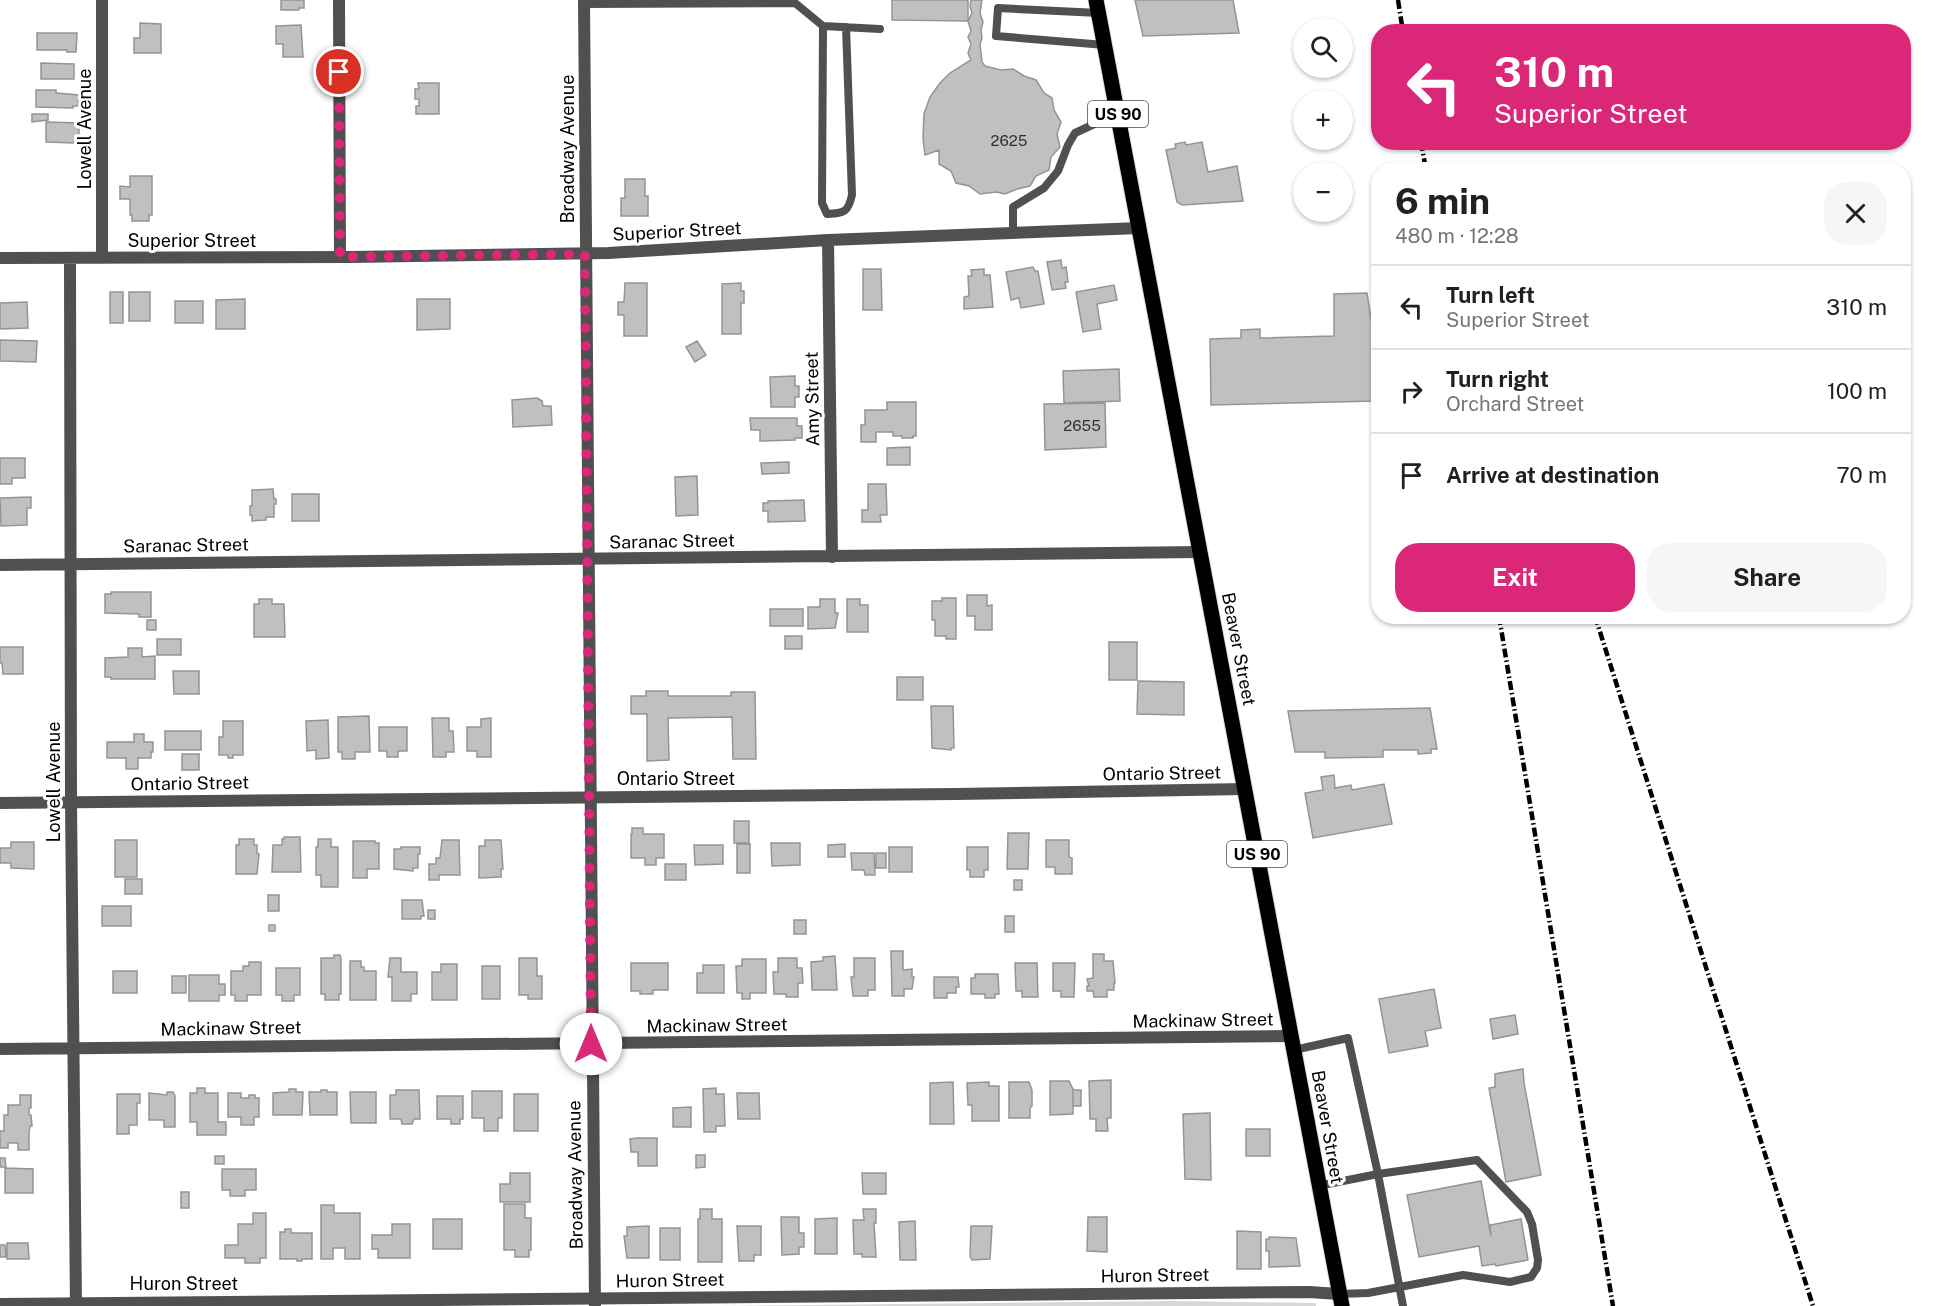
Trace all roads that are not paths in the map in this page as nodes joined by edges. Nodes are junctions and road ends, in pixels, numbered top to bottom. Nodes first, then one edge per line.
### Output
1 (102, 0) edge
2 (339, 0) edge
3 (584, 2) edge
4 (1097, 6) edge
5 (823, 26) junction
6 (846, 27) junction
7 (880, 29) dead end
8 (1105, 45) junction
9 (1118, 113) junction
10 (1140, 228) junction
11 (1013, 233) junction
12 (828, 240) junction
13 (585, 254) junction
14 (340, 257) junction
15 (0, 258) edge
16 (70, 258) junction
17 (102, 258) junction
18 (1201, 552) junction
19 (832, 557) junction
20 (588, 560) junction
21 (70, 564) junction
22 (0, 565) edge
23 (1245, 789) junction
24 (590, 797) junction
25 (0, 802) edge
26 (71, 802) junction
27 (1292, 1043) junction
28 (591, 1044) junction
29 (73, 1048) junction
30 (0, 1049) edge
31 (1378, 1174) junction
32 (1318, 1186) junction
33 (1400, 1287) junction
34 (1340, 1300) edge
35 (595, 1302) edge
36 (0, 1304) edge
37 (76, 1304) edge
38 (1403, 1306) edge

1 - 17 street, Lowell Avenue
2 - 14 street
3 - 5 lane
3 - 13 street, Broadway Avenue
4 - 8 main road, Beaver Street / US 90
4 - 8 lane
5 - 6 lane
5 - 6 lane
6 - 7 lane
8 - 9 main road, Beaver Street / US 90
9 - 10 main road, Beaver Street / US 90
9 - 11 lane
10 - 11 street, Superior Street
10 - 18 main road, Beaver Street / US 90
11 - 12 street, Superior Street
12 - 13 street, Superior Street
12 - 19 street, Amy Street
13 - 14 street, Superior Street
13 - 20 street, Broadway Avenue
14 - 17 street, Superior Street
15 - 16 street, Superior Street
16 - 17 street, Superior Street
16 - 21 street, Lowell Avenue
18 - 19 street, Saranac Street
18 - 23 main road, Beaver Street / US 90
19 - 20 street, Saranac Street
20 - 21 street, Saranac Street
20 - 24 street, Broadway Avenue
21 - 22 street, Saranac Street
21 - 26 street, Lowell Avenue
23 - 24 street, Ontario Street
23 - 27 main road, Beaver Street / US 90
24 - 26 street, Ontario Street
24 - 28 street, Broadway Avenue
25 - 26 street, Ontario Street
26 - 29 street, Lowell Avenue
27 - 28 street, Mackinaw Street
27 - 31 lane
27 - 32 main road, Beaver Street / US 90
28 - 29 street, Mackinaw Street
28 - 35 street, Broadway Avenue
29 - 30 street, Mackinaw Street
29 - 37 street, Lowell Avenue
31 - 32 lane
31 - 33 lane
31 - 33 lane
32 - 34 main road, Beaver Street / US 90
33 - 34 lane
33 - 38 lane
34 - 35 street, Huron Street
35 - 37 street, Huron Street
36 - 37 street, Huron Street

